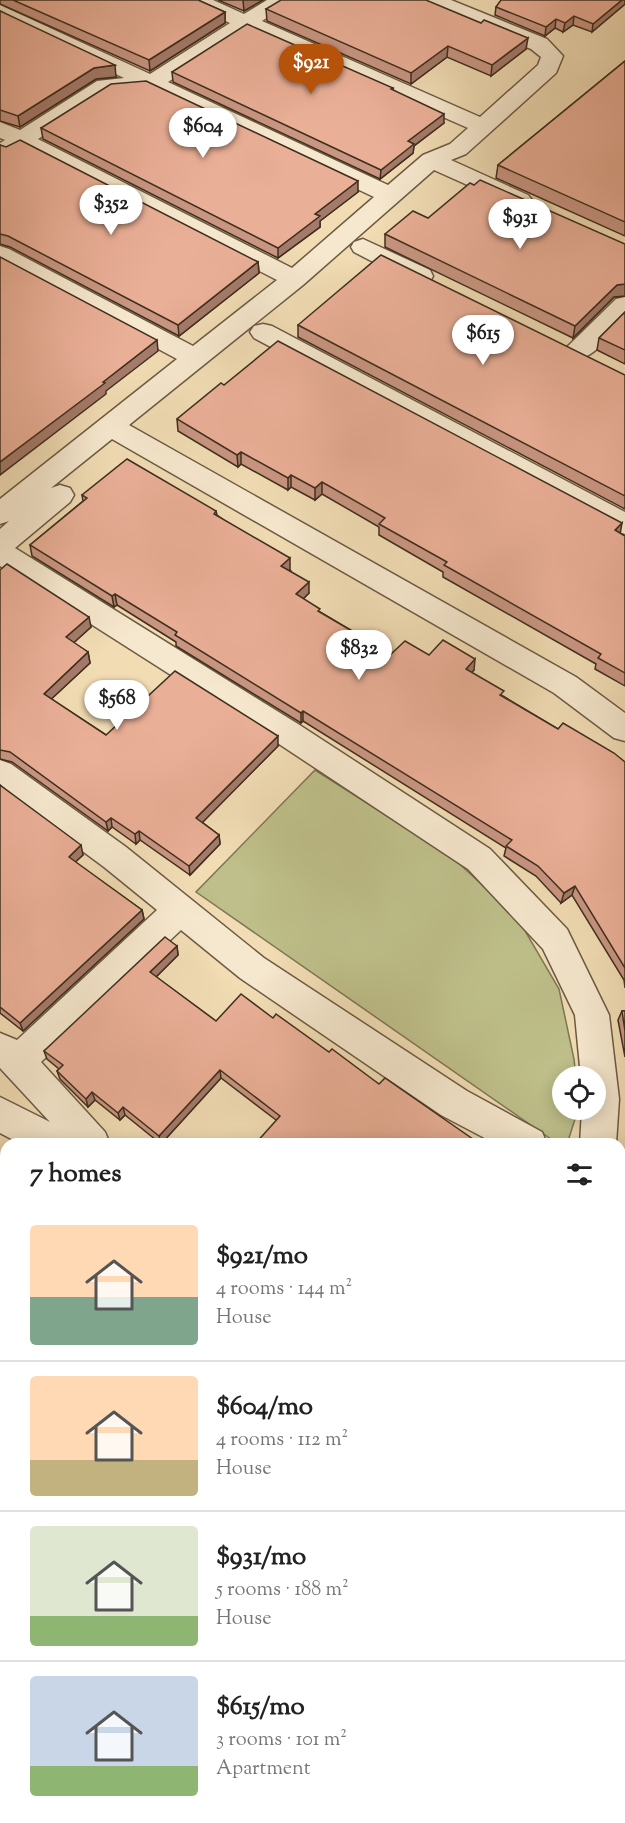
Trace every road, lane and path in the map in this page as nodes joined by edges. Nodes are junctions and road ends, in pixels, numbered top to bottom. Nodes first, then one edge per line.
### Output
1 (195, 0) edge
2 (281, 0) edge
3 (433, 0) edge
4 (466, 5) edge
5 (0, 11) edge
6 (246, 22) junction
7 (152, 82) junction
8 (482, 126) junction
9 (0, 129) edge
10 (21, 139) junction
11 (0, 154) edge
12 (456, 160) junction
13 (392, 196) junction
14 (540, 209) edge
15 (363, 247) junction
16 (0, 254) edge
17 (294, 279) junction
18 (438, 284) edge
19 (625, 305) edge
20 (263, 332) junction
21 (576, 353) edge
22 (195, 358) junction
23 (121, 432) junction
24 (0, 514) edge
25 (625, 524) edge
26 (0, 544) edge
27 (0, 552) edge
28 (625, 729) edge
29 (0, 773) edge
30 (179, 911) junction
31 (9, 1054) edge
32 (0, 1114) edge
33 (44, 1138) edge
34 (86, 1138) edge
35 (518, 1138) edge
36 (598, 1138) edge

1 - 6 street
2 - 6 street
3 - 4 street
4 - 8 street
5 - 7 street
6 - 7 street
6 - 8 street
7 - 10 street
7 - 13 street
8 - 12 street
9 - 10 street
10 - 11 street
10 - 17 street
12 - 13 street
12 - 14 street
12 - 15 street
13 - 17 street
15 - 18 street
15 - 20 street
16 - 22 street
17 - 22 street
19 - 21 street
20 - 23 street
20 - 25 street
22 - 23 street
23 - 24 street
23 - 26 street
23 - 28 street
27 - 36 street
29 - 30 street
30 - 31 street
30 - 35 street
31 - 34 street
32 - 33 street

